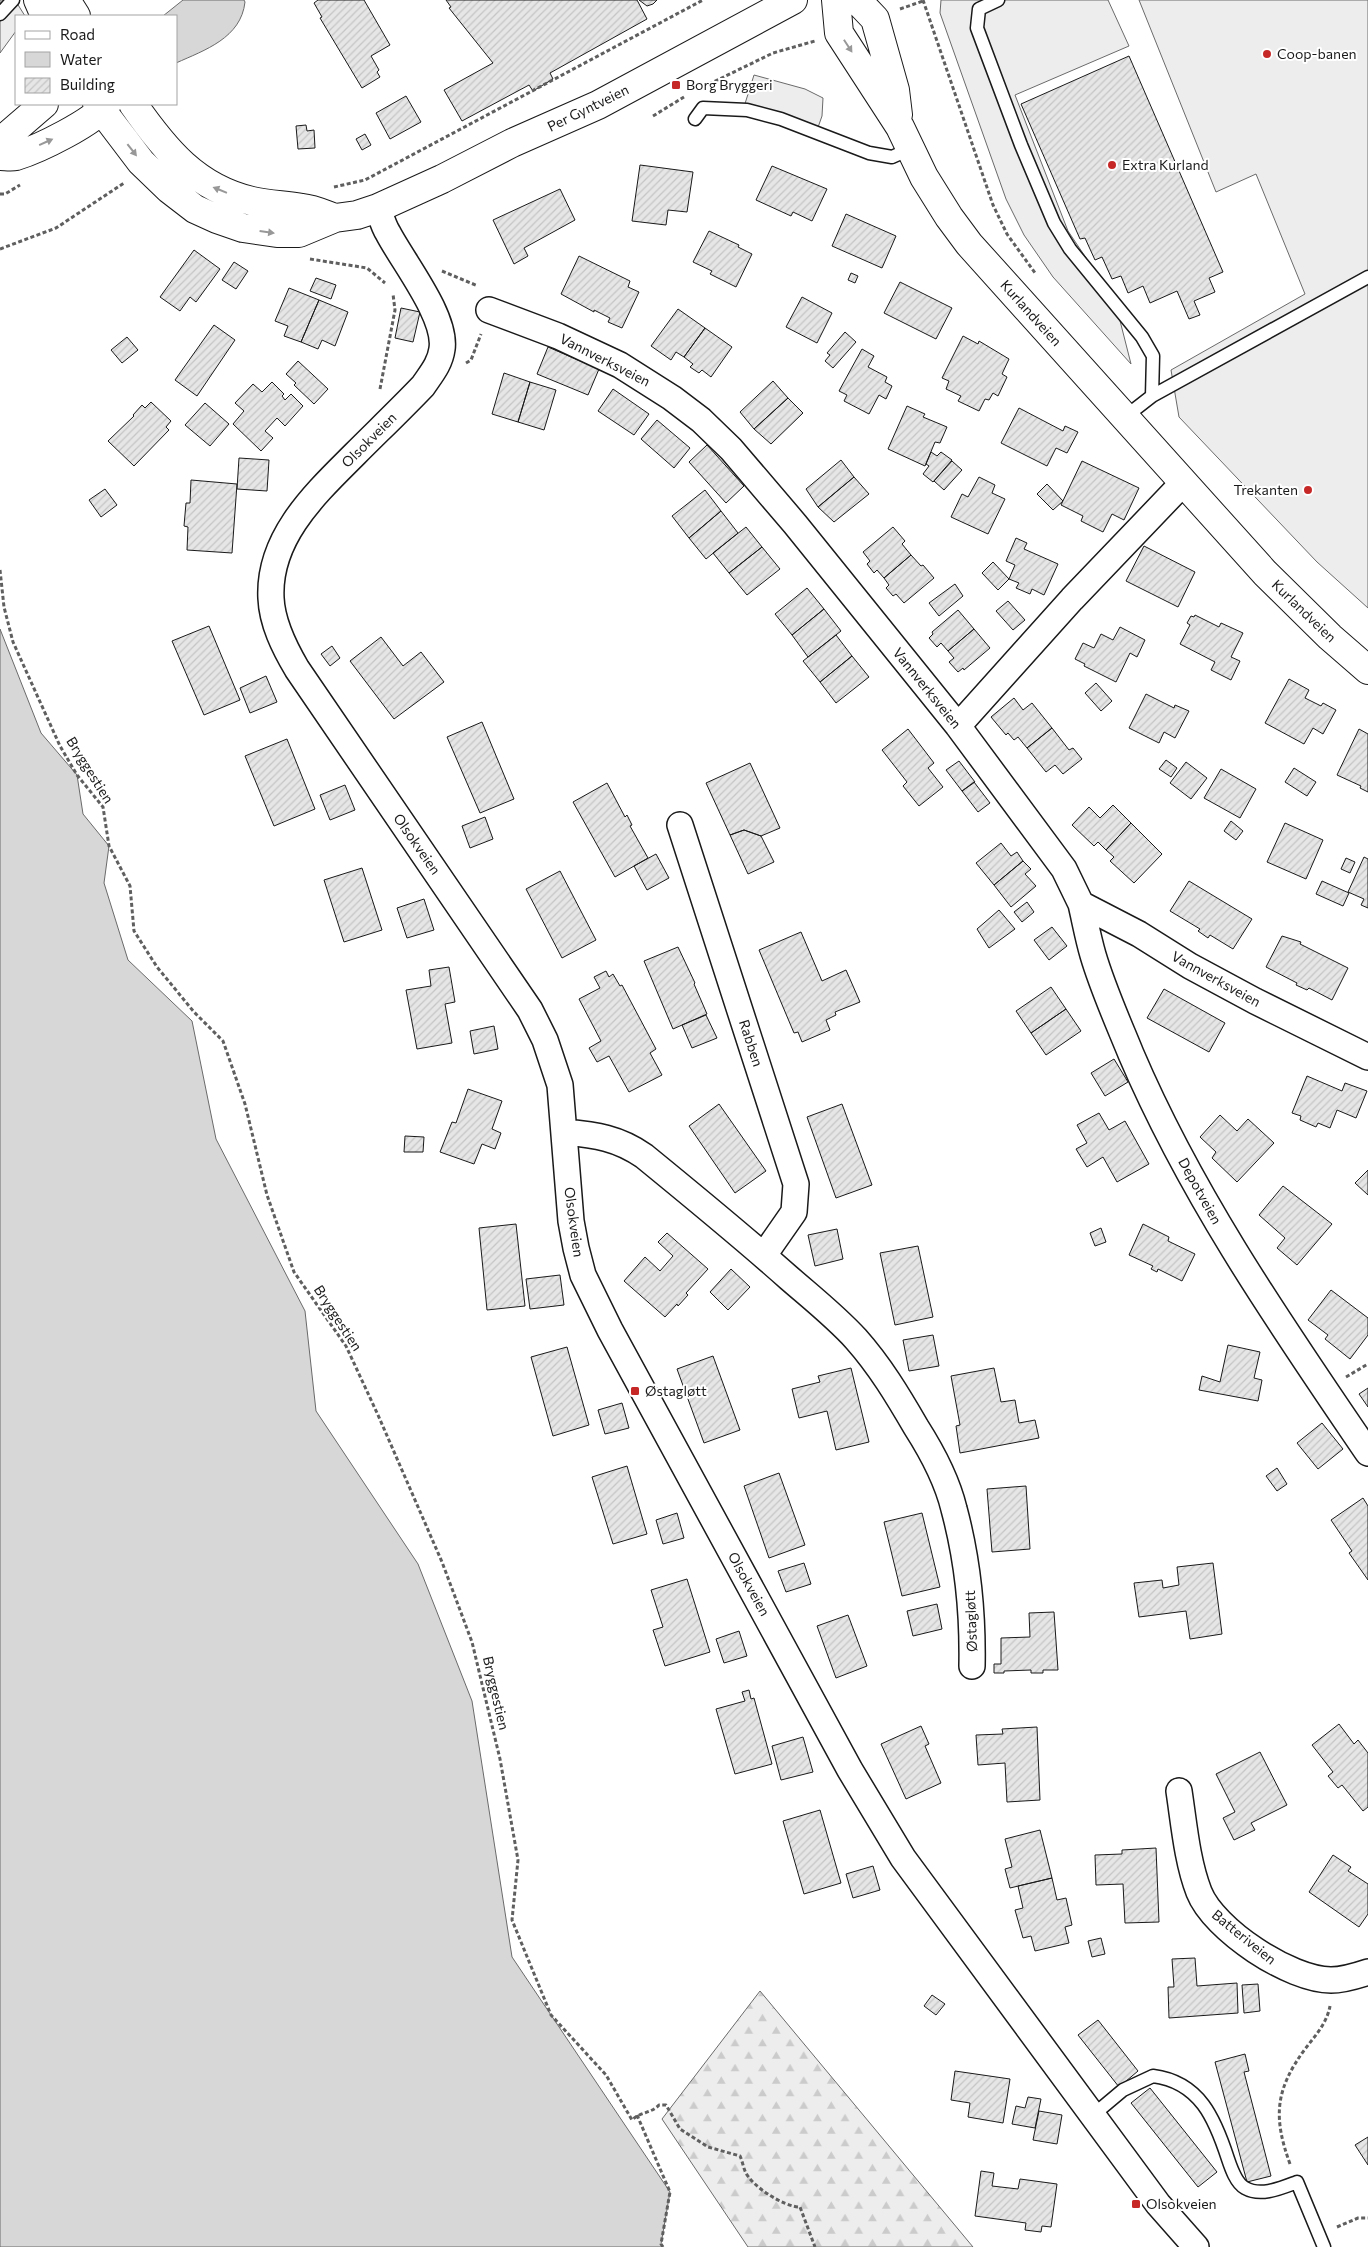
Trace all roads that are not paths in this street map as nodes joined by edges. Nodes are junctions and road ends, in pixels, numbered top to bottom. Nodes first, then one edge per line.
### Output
1 (38, 0) edge
2 (66, 0) edge
3 (793, 0) edge
4 (836, 0) edge
5 (857, 0) edge
6 (998, 0) edge
7 (45, 15) edge
8 (75, 15) edge
9 (43, 105) edge
10 (134, 105) edge
11 (102, 106) edge
12 (695, 119) dead end
13 (905, 138) junction
14 (0, 142) edge
15 (0, 156) edge
16 (378, 208) junction
17 (335, 218) junction
18 (1368, 277) edge
19 (494, 312) road end
20 (1152, 396) junction
21 (1125, 417) junction
22 (1183, 483) junction
23 (1368, 670) edge
24 (958, 726) junction
25 (680, 825) dead end
26 (1081, 904) junction
27 (1368, 1057) edge
28 (565, 1132) junction
29 (764, 1255) junction
30 (1368, 1453) edge
31 (972, 1666) dead end
32 (1178, 1791) dead end
33 (1368, 1972) edge
34 (1092, 2116) junction
35 (1196, 2247) edge
36 (1324, 2247) edge

1 - 7 main road
2 - 8 main road
3 - 16 main road, Per Gyntveien
4 -> 13 main road, Kurlandveien
5 - 13 main road, Kurlandveien
6 - 20 lane
9 - 14 main road
17 -> 10 main road
15 -> 11 main road
11 -> 17 main road
12 - 13 lane
13 - 21 main road, Kurlandveien
16 - 17 main road
16 - 28 street, Olsokveien
18 - 20 lane
19 - 24 street, Vannverksveien
20 - 21 lane
21 - 22 main road, Kurlandveien
22 - 23 main road, Kurlandveien
22 - 24 street
24 - 26 street, Vannverksveien
25 - 29 street, Rabben
26 - 27 street, Vannverksveien
26 - 30 street, Depotveien
28 - 29 street, Østagløtt
28 - 34 street, Olsokveien
29 - 31 street, Østagløtt
32 - 33 street, Batteriveien
34 - 35 street, Olsokveien
34 - 36 lane

